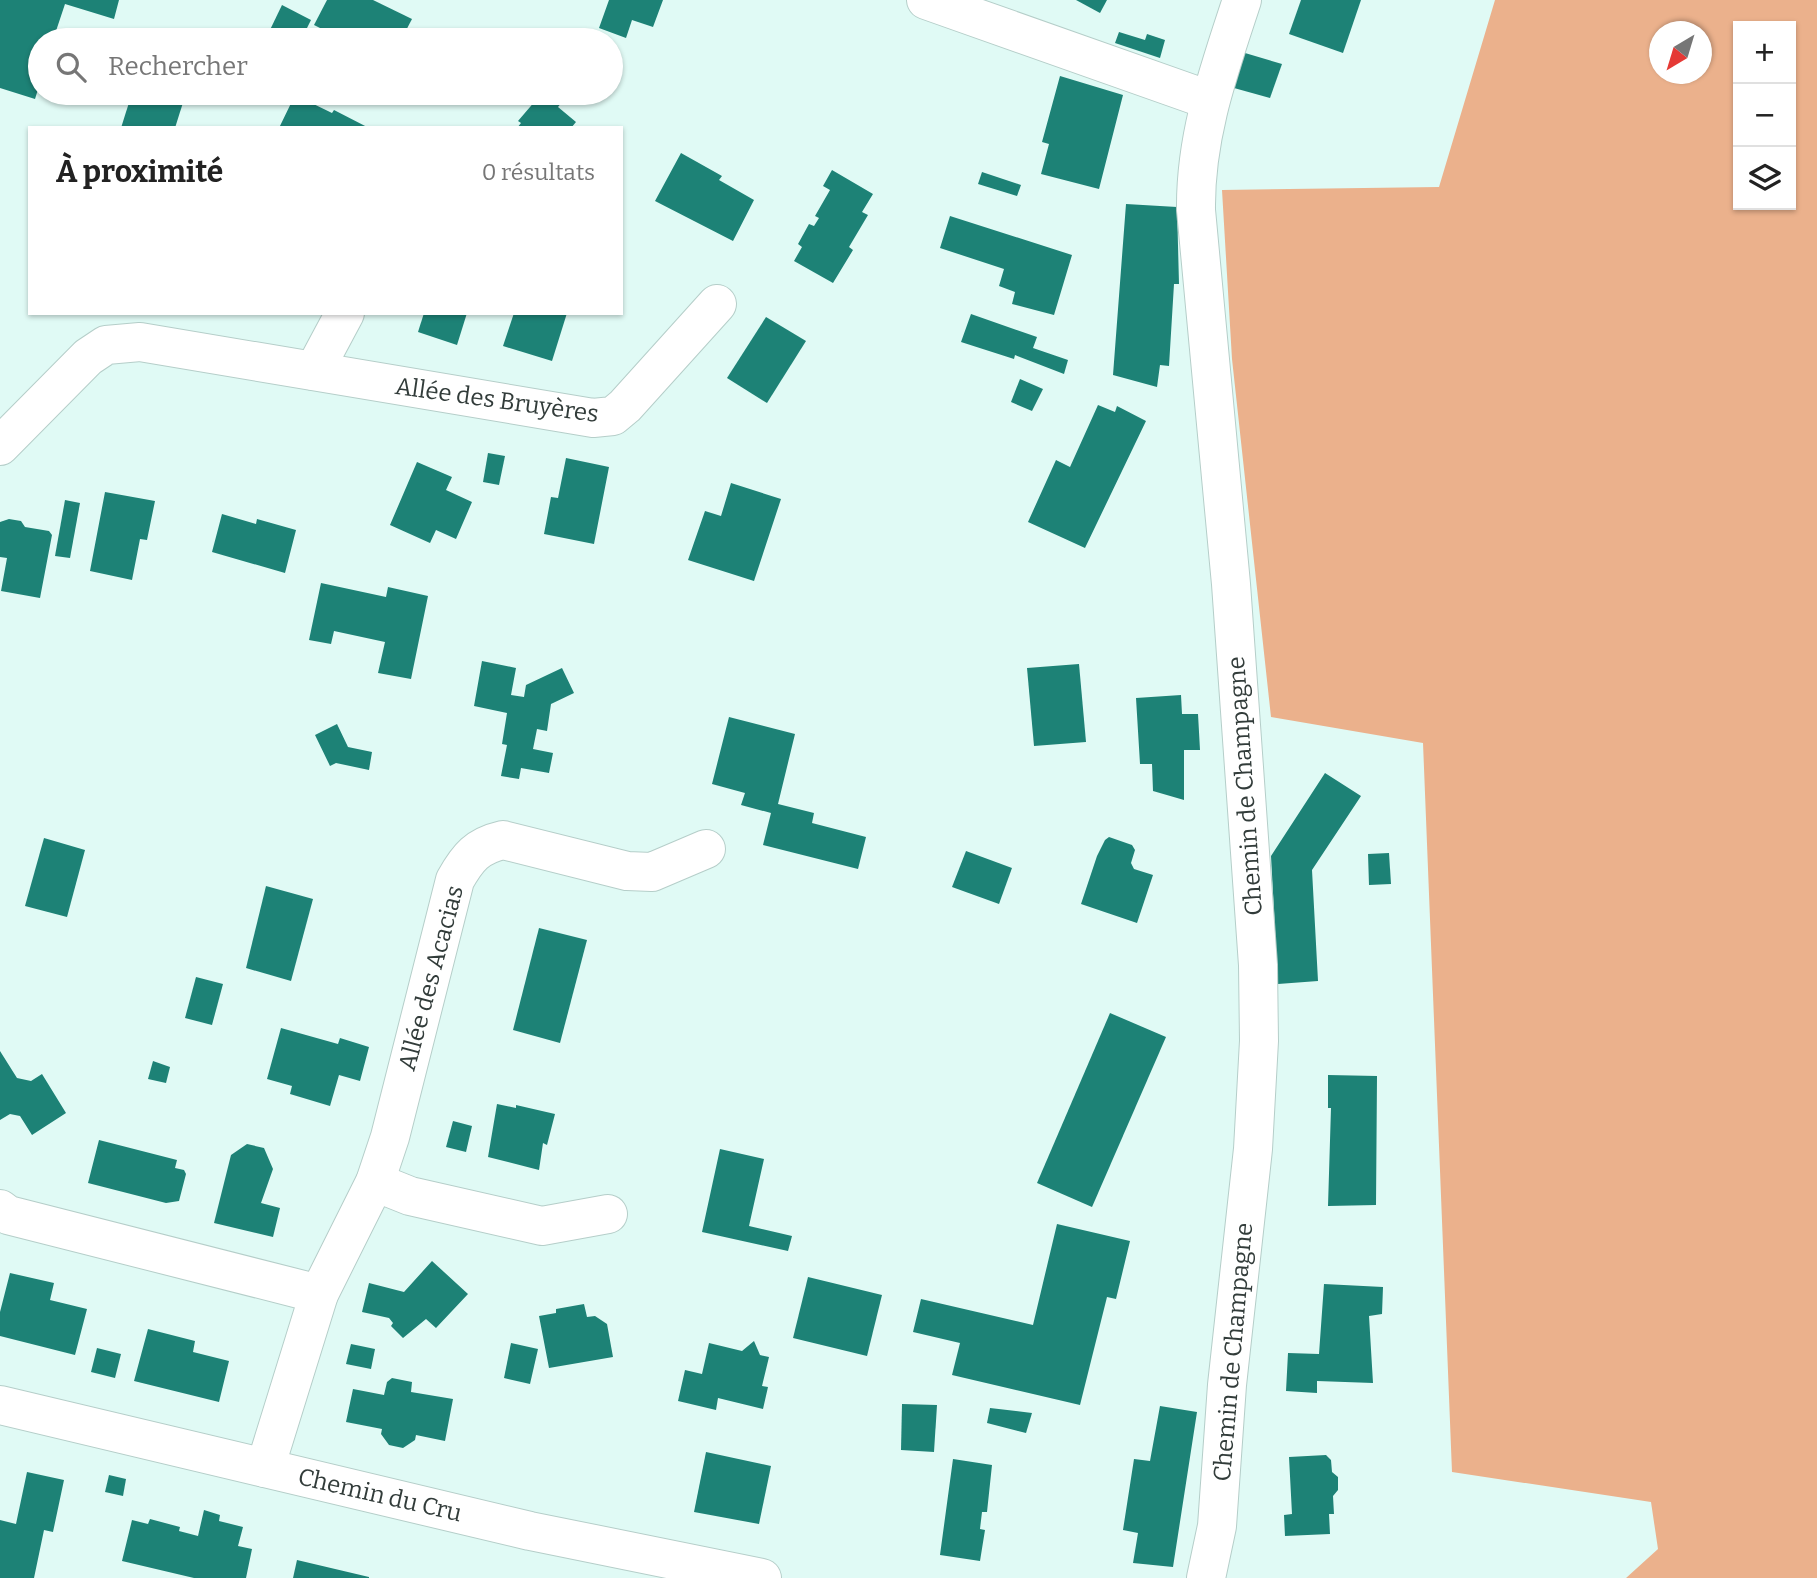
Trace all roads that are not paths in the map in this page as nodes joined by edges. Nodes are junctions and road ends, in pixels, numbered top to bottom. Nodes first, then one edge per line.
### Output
1 (926, 0) edge
2 (1242, 0) edge
3 (1209, 100) junction
4 (717, 304) dead end
5 (344, 315) edge
6 (314, 371) junction
7 (0, 446) edge
8 (706, 849) dead end
9 (375, 1182) junction
10 (0, 1209) edge
11 (608, 1214) dead end
12 (319, 1294) junction
13 (0, 1405) edge
14 (265, 1468) junction
15 (762, 1578) edge
16 (1206, 1578) edge

1 - 3 street
2 - 3 street, Chemin de Champagne
3 - 16 street, Chemin de Champagne
4 - 6 street, Allée des Bruyères
5 - 6 street
6 - 7 street, Allée des Bruyères
8 - 9 street, Allée des Acacias
9 - 11 street
9 - 12 street, Allée des Acacias
10 - 12 street
12 - 14 street, Allée des Acacias
13 - 14 street, Chemin du Cru
14 - 15 street, Chemin du Cru

